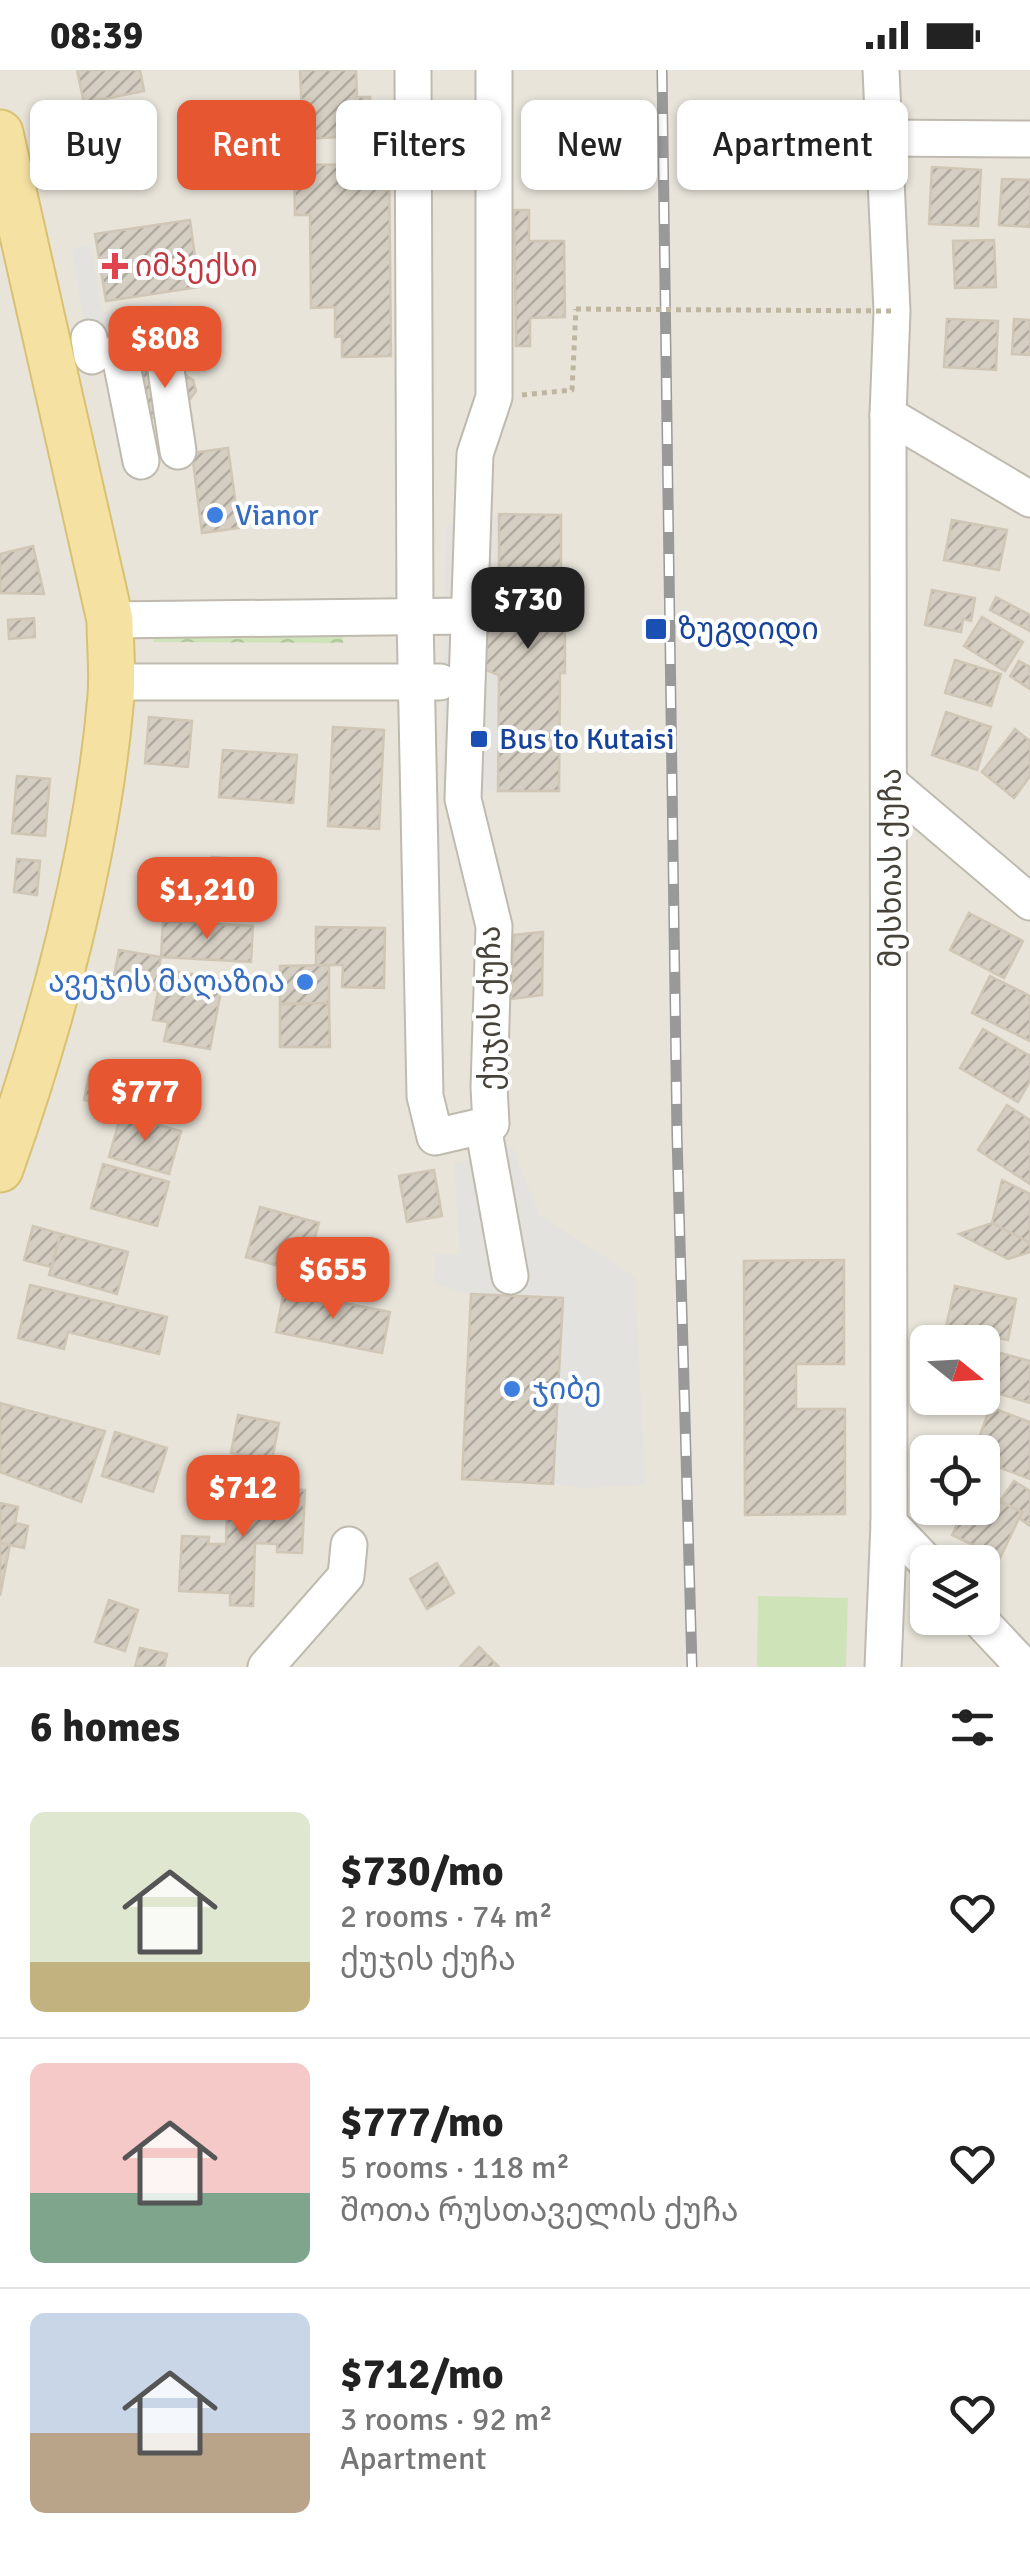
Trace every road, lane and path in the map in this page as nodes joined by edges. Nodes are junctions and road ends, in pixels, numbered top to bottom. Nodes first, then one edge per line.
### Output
1 (413, 70) edge
2 (494, 70) edge
3 (881, 70) edge
4 (881, 100) edge
5 (0, 133) edge
6 (908, 138) edge
7 (1030, 139) edge
8 (885, 190) edge
9 (10, 220) edge
10 (892, 312) junction
11 (494, 397) junction
12 (888, 415) junction
13 (167, 454) joint
14 (1030, 499) edge
15 (415, 616) junction
16 (467, 616) junction
17 (110, 620) junction
18 (111, 682) junction
19 (416, 682) junction
20 (468, 682) junction
21 (891, 784) junction
22 (1030, 902) edge
23 (483, 1126) junction
24 (0, 1170) edge
25 (510, 1276) dead end
26 (890, 1523) junction
27 (910, 1545) edge
28 (349, 1546) dead end
29 (994, 1635) edge
30 (266, 1667) edge
31 (883, 1667) edge
32 (1024, 1667) edge

1 - 15 street, ქუჯის ქუჩა
2 - 11 street, ქუჯის ქუჩა
3 - 4 street, მესხიას ქუჩა
5 - 9 main road
6 - 7 street
8 - 10 street, მესხიას ქუჩა
9 - 17 main road
10 - 11 path, bridge
10 - 12 street, მესხიას ქუჩა
11 - 16 street, ქუჯის ქუჩა
12 - 14 street
12 - 21 street, მესხიას ქუჩა
13 - 13 street
15 - 16 street
15 - 17 street
15 - 19 street, ქუჯის ქუჩა
16 - 20 street, ქუჯის ქუჩა
17 - 18 main road
18 - 19 street
18 - 24 main road
19 - 20 street
19 - 23 street, ქუჯის ქუჩა
20 - 23 street, ქუჯის ქუჩა
21 - 22 street
21 - 26 street, მესხიას ქუჩა
23 - 25 street
26 - 27 street
26 - 31 street, მესხიას ქუჩა
28 - 30 street
29 - 32 street

